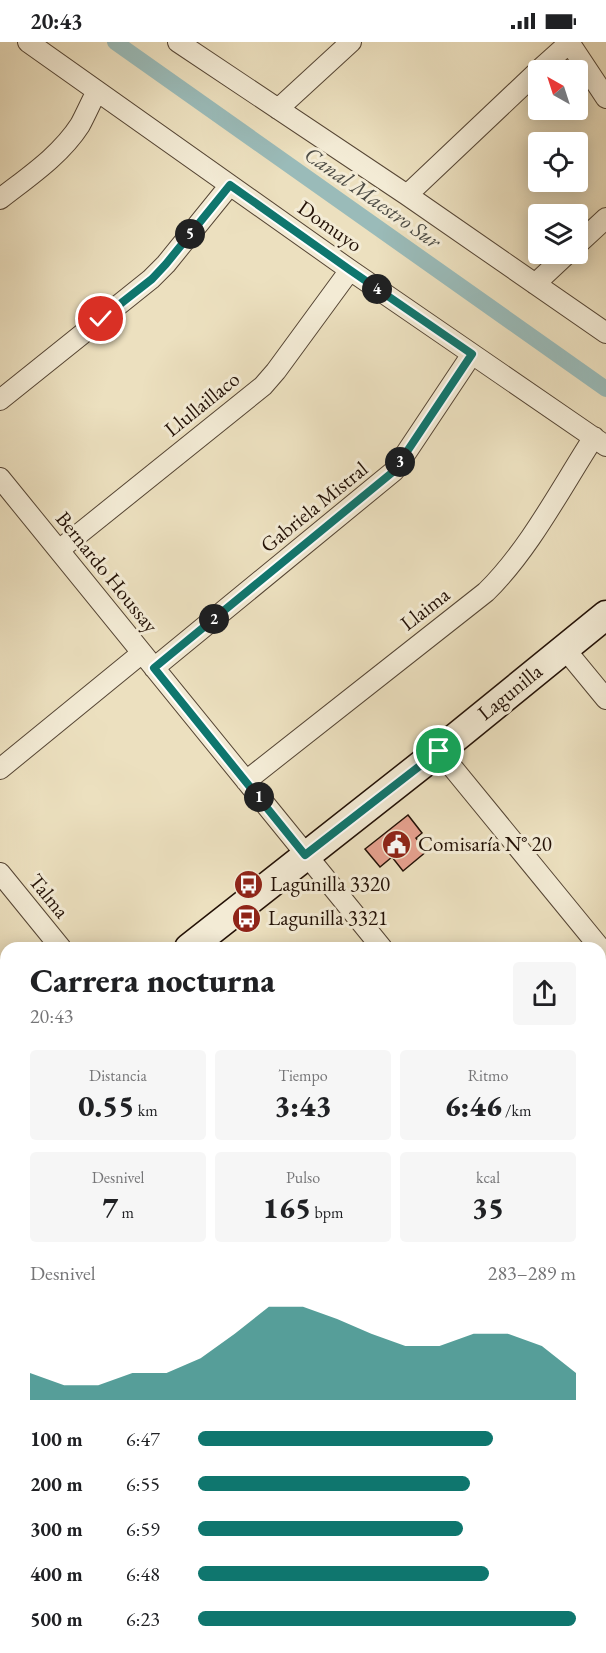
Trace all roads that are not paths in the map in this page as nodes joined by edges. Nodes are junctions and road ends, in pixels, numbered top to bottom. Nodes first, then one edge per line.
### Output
1 (28, 42) edge
2 (178, 42) edge
3 (351, 42) edge
4 (569, 42) edge
5 (550, 60) edge
6 (528, 81) edge
7 (97, 91) junction
8 (606, 98) edge
9 (278, 109) junction
10 (230, 185) junction
11 (407, 195) junction
12 (0, 199) edge
13 (606, 218) edge
14 (588, 235) edge
15 (556, 264) edge
16 (350, 270) junction
17 (535, 284) junction
18 (606, 333) edge
19 (472, 354) junction
20 (0, 400) edge
21 (600, 442) edge
22 (0, 478) edge
23 (59, 550) junction
24 (606, 615) edge
25 (564, 648) junction
26 (148, 660) junction
27 (606, 699) edge
28 (439, 751) junction
29 (0, 769) edge
30 (246, 781) junction
31 (305, 855) junction
32 (0, 873) edge
33 (56, 942) edge
34 (196, 942) edge
35 (377, 942) edge
36 (595, 942) edge

1 - 7 street, Domuyo
2 - 9 street
3 - 9 street
4 - 5 street
4 - 8 street
6 - 11 street
7 - 10 street, Domuyo
7 - 12 street
9 - 11 street
10 - 16 street, Domuyo
10 - 20 street
11 - 17 street
13 - 14 street
15 - 17 street
16 - 19 street, Domuyo
16 - 23 street, Llullaillaco
17 - 18 street
19 - 21 street, Domuyo
19 - 26 street, Gabriela Mistral
21 - 30 street, Llaima
22 - 23 street, Bernardo Houssay
23 - 26 street, Bernardo Houssay
24 - 25 main road, Lagunilla
25 - 27 street
25 - 28 main road, Lagunilla
26 - 29 street, Gabriela Mistral
26 - 30 street, Bernardo Houssay
28 - 31 main road, Lagunilla
28 - 36 street
30 - 31 street, Bernardo Houssay
31 - 34 main road, Lagunilla
31 - 35 street, Bernardo Houssay
32 - 33 street, Talma

